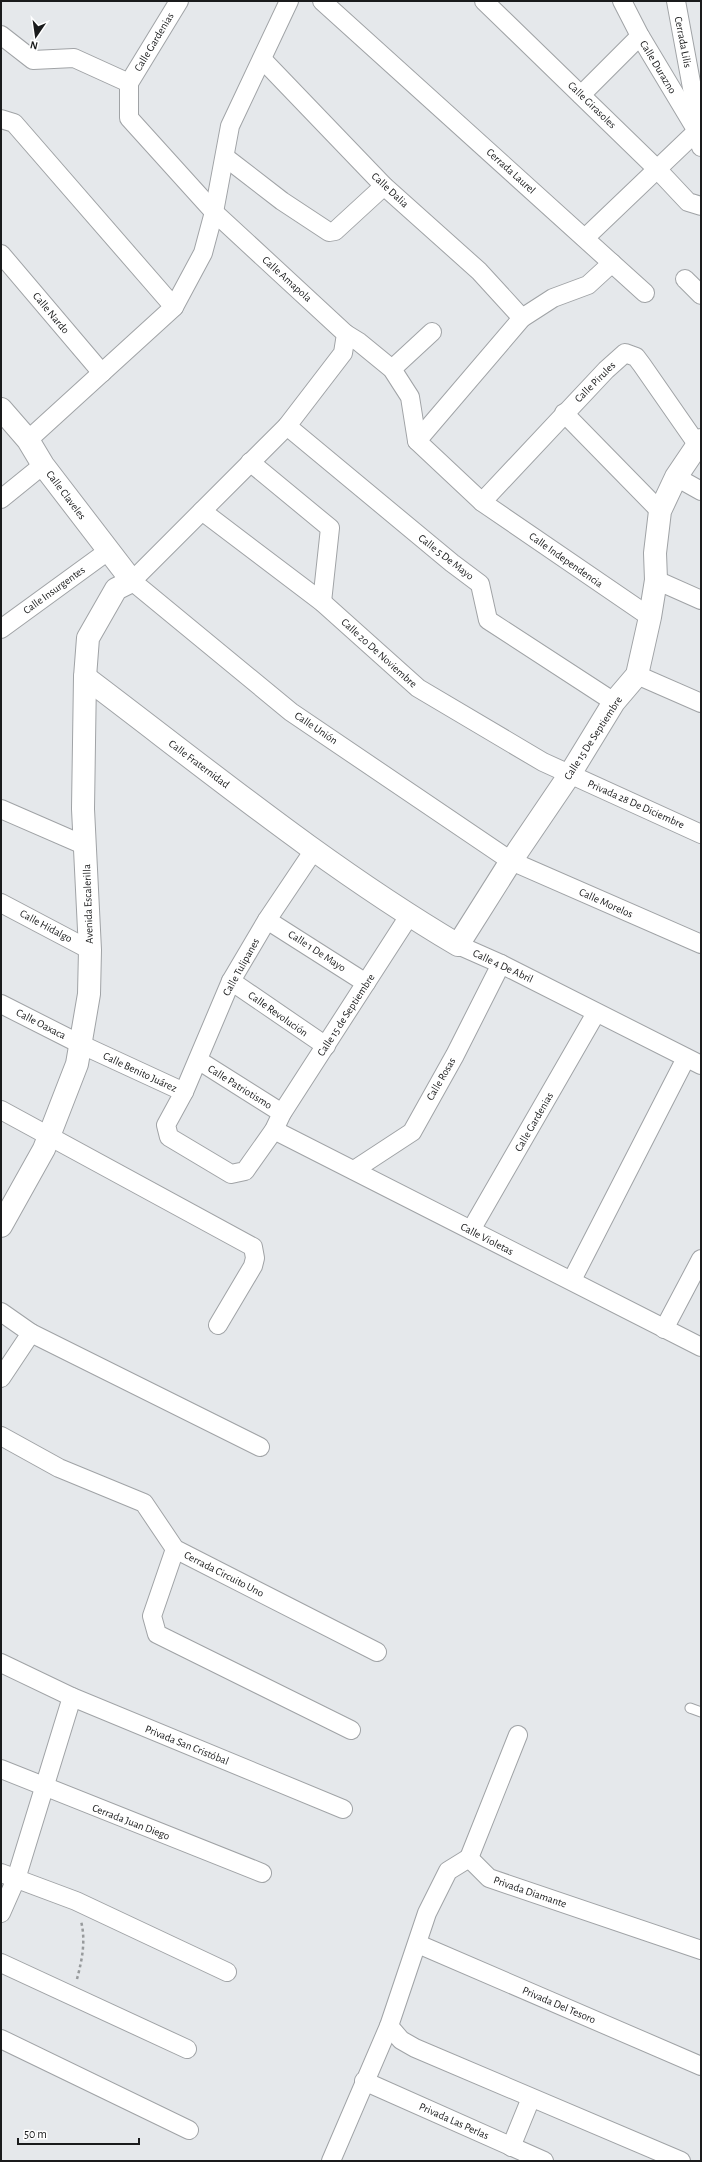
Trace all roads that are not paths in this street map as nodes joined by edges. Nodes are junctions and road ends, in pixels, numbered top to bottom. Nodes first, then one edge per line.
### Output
1 (179, 1) edge
2 (289, 1) edge
3 (322, 1) edge
4 (484, 1) edge
5 (622, 1) edge
6 (676, 1) edge
7 (1, 35) edge
8 (640, 36) junction
9 (262, 59) junction
10 (129, 83) junction
11 (581, 95) junction
12 (1, 119) edge
13 (699, 139) edge
14 (224, 157) junction
15 (657, 169) junction
16 (384, 186) junction
17 (701, 206) edge
18 (214, 212) junction
19 (585, 238) junction
20 (1, 254) edge
21 (612, 263) junction
22 (685, 279) dead end
23 (645, 293) dead end
24 (701, 295) edge
25 (174, 307) junction
26 (522, 318) junction
27 (432, 332) dead end
28 (346, 334) junction
29 (392, 370) junction
30 (102, 372) junction
31 (1, 409) edge
32 (564, 413) junction
33 (287, 426) junction
34 (28, 440) junction
35 (417, 441) junction
36 (699, 442) edge
37 (250, 462) junction
38 (43, 465) junction
39 (676, 477) junction
40 (701, 491) edge
41 (1, 499) edge
42 (482, 502) junction
43 (202, 511) junction
44 (660, 511) junction
45 (108, 551) junction
46 (656, 580) junction
47 (132, 581) junction
48 (701, 600) edge
49 (322, 602) junction
50 (650, 617) junction
51 (1, 629) edge
52 (637, 675) junction
53 (85, 677) junction
54 (614, 702) junction
55 (701, 703) edge
56 (570, 774) junction
57 (1, 809) edge
58 (701, 834) edge
59 (86, 846) junction
60 (314, 850) junction
61 (510, 861) junction
62 (1, 903) edge
63 (409, 916) junction
64 (268, 920) junction
65 (701, 944) edge
66 (458, 945) junction
67 (90, 950) junction
68 (501, 964) junction
69 (231, 981) junction
70 (366, 983) junction
71 (1, 1004) edge
72 (596, 1013) junction
73 (80, 1044) junction
74 (326, 1046) junction
75 (198, 1060) junction
76 (693, 1062) edge
77 (184, 1092) junction
78 (1, 1110) edge
79 (282, 1113) junction
80 (274, 1130) junction
81 (49, 1135) junction
82 (354, 1170) junction
83 (4, 1214) edge
84 (471, 1230) junction
85 (701, 1259) edge
86 (572, 1280) junction
87 (1, 1312) edge
88 (218, 1325) dead end
89 (664, 1329) junction
90 (31, 1333) junction
91 (701, 1347) edge
92 (1, 1378) edge
93 (1, 1436) edge
94 (260, 1447) dead end
95 (175, 1549) junction
96 (377, 1652) dead end
97 (1, 1663) edge
98 (72, 1697) junction
99 (690, 1708) dead end
100 (701, 1712) edge
101 (351, 1730) dead end
102 (518, 1735) dead end
103 (1, 1769) edge
104 (46, 1788) junction
105 (343, 1809) dead end
106 (469, 1858) junction
107 (262, 1873) dead end
108 (9, 1876) edge
109 (1, 1913) edge
110 (418, 1944) junction
111 (701, 1950) edge
112 (1, 1963) edge
113 (227, 1972) dead end
114 (390, 2026) junction
115 (1, 2039) edge
116 (187, 2049) dead end
117 (701, 2066) edge
118 (364, 2081) junction
119 (531, 2098) junction
120 (189, 2130) dead end
121 (511, 2146) junction
122 (331, 2161) edge
123 (544, 2161) edge
124 (682, 2161) edge

1 - 10 street, Calle Gardenias
2 - 9 street
3 - 19 street, Cerrada Laurel
4 - 11 street, Calle Girasoles
5 - 8 street, Calle Durazno
6 - 13 street, Cerrada Lilis
7 - 10 street
8 - 11 street
8 - 13 street, Calle Durazno
9 - 14 street
9 - 16 street, Calle Dalia
10 - 18 street, Calle Amapola
11 - 15 street, Calle Girasoles
12 - 25 street
13 - 15 street
14 - 16 street
14 - 18 street
15 - 17 street, Calle Girasoles
15 - 19 street
16 - 26 street, Calle Dalia
18 - 25 street
18 - 28 street, Calle Amapola
19 - 21 street, Cerrada Laurel
20 - 30 street, Calle Nardo
21 - 23 street, Cerrada Laurel
21 - 26 street
22 - 24 street
25 - 30 street
26 - 35 street
27 - 29 street
28 - 29 street, Calle Amapola
28 - 33 street
29 - 35 street, Calle Amapola
30 - 34 street
31 - 34 street, Calle Claveles
32 - 36 street, Calle Pirules
32 - 42 street, Calle Pirules
32 - 44 street
33 - 37 street
33 - 54 street, Calle 5 De Mayo
34 - 38 street, Calle Claveles
35 - 42 street, Calle Independencia
36 - 39 street, Calle 15 De Septiembre
37 - 43 street
37 - 49 street
38 - 41 street
38 - 45 street, Calle Claveles
39 - 40 street
39 - 44 street, Calle 15 De Septiembre
42 - 50 street, Calle Independencia
43 - 47 street
43 - 49 street, Calle 20 De Noviembre
44 - 46 street, Calle 15 De Septiembre
45 - 47 street, Calle Claveles
45 - 51 street, Calle Insurgentes
46 - 48 street
46 - 50 street, Calle 15 De Septiembre
47 - 53 street, Avenida Escalerilla
47 - 61 street, Calle Unión
49 - 56 street, Calle 20 De Noviembre
50 - 52 street, Calle 15 De Septiembre
52 - 54 street, Calle 15 De Septiembre
52 - 55 street
53 - 59 street, Avenida Escalerilla
53 - 60 street, Calle Fraternidad
54 - 56 street, Calle 15 De Septiembre
56 - 58 street, Privada 28 De Diciembre
56 - 61 street, Calle 15 De Septiembre
57 - 59 street
59 - 67 street, Avenida Escalerilla
60 - 63 street, Calle 4 De Abril
60 - 64 street, Calle Tulipanes
61 - 65 street, Calle Morelos
61 - 66 street, Calle 15 De Septiembre
62 - 67 street, Calle Hidalgo
63 - 66 street, Calle 4 De Abril
63 - 70 street, Calle 15 de Septiembre
64 - 69 street, Calle Tulipanes
64 - 70 street, Calle 1 De Mayo
66 - 68 street, Calle 4 De Abril
67 - 73 street, Avenida Escalerilla
68 - 72 street, Calle 4 De Abril
68 - 82 street, Calle Rosas
69 - 74 street, Calle Revolución
69 - 75 street, Calle Tulipanes
70 - 74 street, Calle 15 de Septiembre
71 - 73 street, Calle Oaxaca
72 - 76 street, Calle 4 De Abril
72 - 84 street, Calle Gardenias
73 - 77 street, Calle Benito Juárez
73 - 81 street, Avenida Escalerilla
74 - 79 street, Calle 15 de Septiembre
75 - 77 street, Calle Tulipanes
75 - 79 street, Calle Patriotismo
76 - 86 street
77 - 80 street, Calle Benito Juárez
78 - 81 street
79 - 80 street
80 - 82 street, Calle Violetas
81 - 83 street, Avenida Escalerilla
81 - 88 street
82 - 84 street, Calle Violetas
84 - 86 street, Calle Violetas
85 - 89 street
86 - 89 street, Calle Violetas
87 - 90 street
89 - 91 street, Calle Violetas
90 - 92 street
90 - 94 street
93 - 95 street, Cerrada Circuito Uno
95 - 96 street, Cerrada Circuito Uno
95 - 101 street
97 - 98 street, Privada San Cristóbal
98 - 104 street
98 - 105 street, Privada San Cristóbal
99 - 100 lane
102 - 106 street
103 - 104 street, Cerrada Juan Diego
104 - 107 street, Cerrada Juan Diego
104 - 108 street
106 - 110 street
106 - 111 street, Privada Diamante
108 - 109 street
108 - 113 street
110 - 114 street
110 - 117 street, Privada Del Tesoro
112 - 116 street
114 - 118 street
114 - 119 street
115 - 120 street
118 - 121 street, Privada Las Perlas
118 - 122 street
119 - 121 street
119 - 124 street
121 - 123 street, Privada Las Perlas

